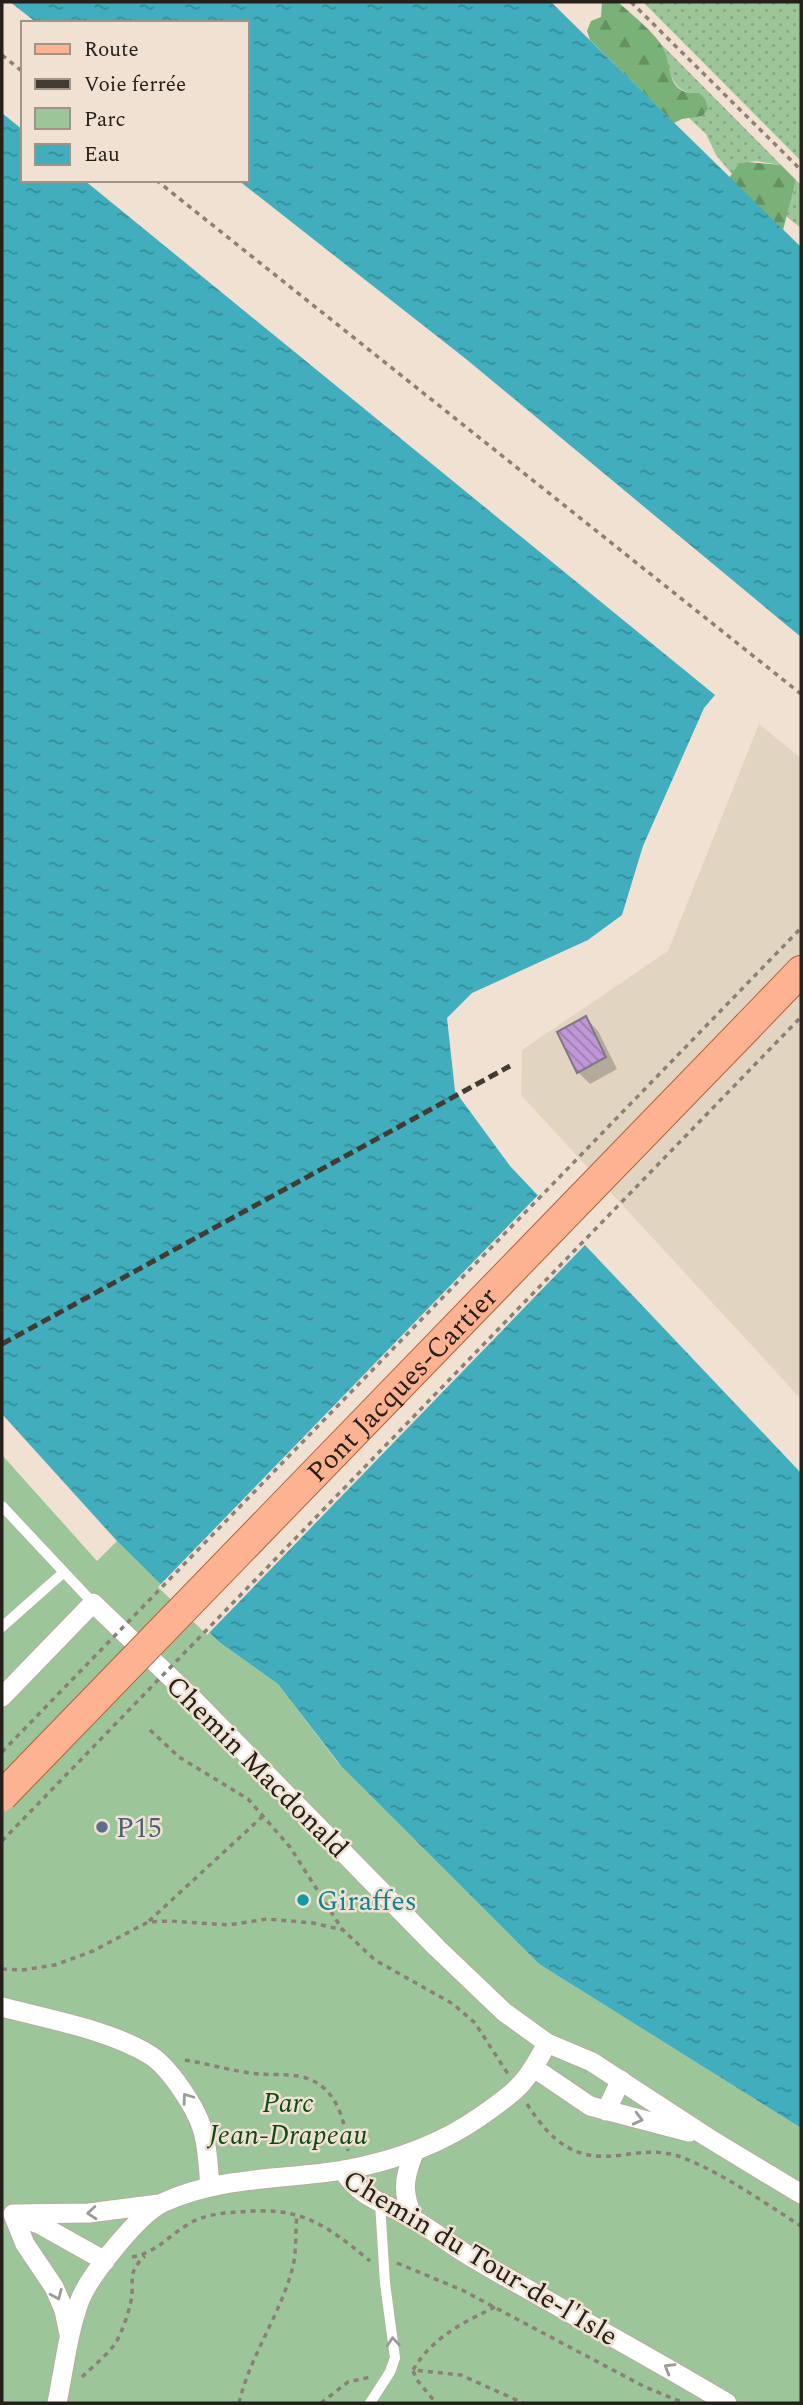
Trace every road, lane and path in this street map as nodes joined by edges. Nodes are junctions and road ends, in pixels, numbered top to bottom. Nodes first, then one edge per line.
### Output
1 (631, 2) edge
2 (2, 55) edge
3 (21, 70) edge
4 (801, 170) edge
5 (159, 182) edge
6 (801, 694) edge
7 (801, 928) edge
8 (801, 971) edge
9 (801, 1017) edge
10 (2, 1506) edge
11 (64, 1572) junction
12 (93, 1603) junction
13 (2, 1627) edge
14 (2, 1697) edge
15 (150, 1730) dead end
16 (2, 1752) edge
17 (2, 1796) edge
18 (263, 1816) junction
19 (2, 1841) edge
20 (148, 1922) junction
21 (343, 1930) junction
22 (2, 1969) edge
23 (2, 2007) edge
24 (547, 2043) junction
25 (152, 2056) junction
26 (534, 2068) junction
27 (621, 2080) junction
28 (518, 2090) junction
29 (606, 2111) junction
30 (707, 2137) junction
31 (414, 2152) junction
32 (343, 2170) junction
33 (210, 2186) junction
34 (801, 2194) edge
35 (380, 2203) junction
36 (159, 2204) junction
37 (7, 2213) edge
38 (297, 2215) junction
39 (414, 2220) junction
40 (801, 2226) edge
41 (147, 2255) junction
42 (384, 2257) junction
43 (105, 2261) junction
44 (384, 2268) junction
45 (495, 2307) junction
46 (70, 2339) junction
47 (395, 2358) junction
48 (413, 2370) junction
49 (390, 2372) junction
50 (79, 2381) dead end
51 (57, 2403) edge
52 (239, 2403) edge
53 (321, 2403) edge
54 (370, 2403) edge
55 (436, 2403) edge
56 (523, 2403) edge
57 (684, 2403) edge
58 (727, 2403) edge

1 - 4 path
2 - 3 path
5 - 6 path
7 - 16 path, Pont Jacques-Cartier, bridge
8 - 17 main road, Pont Jacques-Cartier, bridge
9 - 19 path, Pont Jacques-Cartier, bridge
10 - 11 lane
11 - 12 lane
11 - 13 lane
12 - 14 street
12 - 24 street, Chemin Macdonald
15 - 18 path
18 - 20 path
18 - 21 path
20 - 21 path
20 - 22 path
21 - 28 path
23 - 25 street
24 - 26 street
24 - 27 street, Chemin Macdonald
25 - 32 path
33 -> 25 street
26 - 28 street
26 - 29 street, Chemin Macdonald
27 - 29 street
27 - 30 street, Chemin Macdonald
28 - 31 street
28 - 40 path
29 -> 30 street, Chemin Macdonald
30 - 34 street, Chemin Macdonald
31 - 32 street
31 - 39 street
32 - 33 street, Chemin du Tour-de-l'Isle
32 - 35 street, Chemin du Tour-de-l'Isle
33 - 36 street, Chemin du Tour-de-l'Isle
35 - 39 street, Chemin du Tour-de-l'Isle
35 - 42 lane
36 -> 37 street
36 - 43 street, Chemin du Tour-de-l'Isle
37 - 43 street
37 -> 46 street
38 - 41 path
38 - 44 path
38 - 52 path
58 -> 39 street, Chemin du Tour-de-l'Isle
41 - 43 path
41 - 50 path
42 - 44 lane
42 - 45 path
43 - 46 street, Chemin du Tour-de-l'Isle
47 -> 44 lane
45 - 48 path
45 - 57 path
46 - 51 street, Chemin du Tour-de-l'Isle
47 - 48 path
47 - 49 lane
48 - 55 path
48 - 56 path
49 - 53 path
49 - 54 lane

